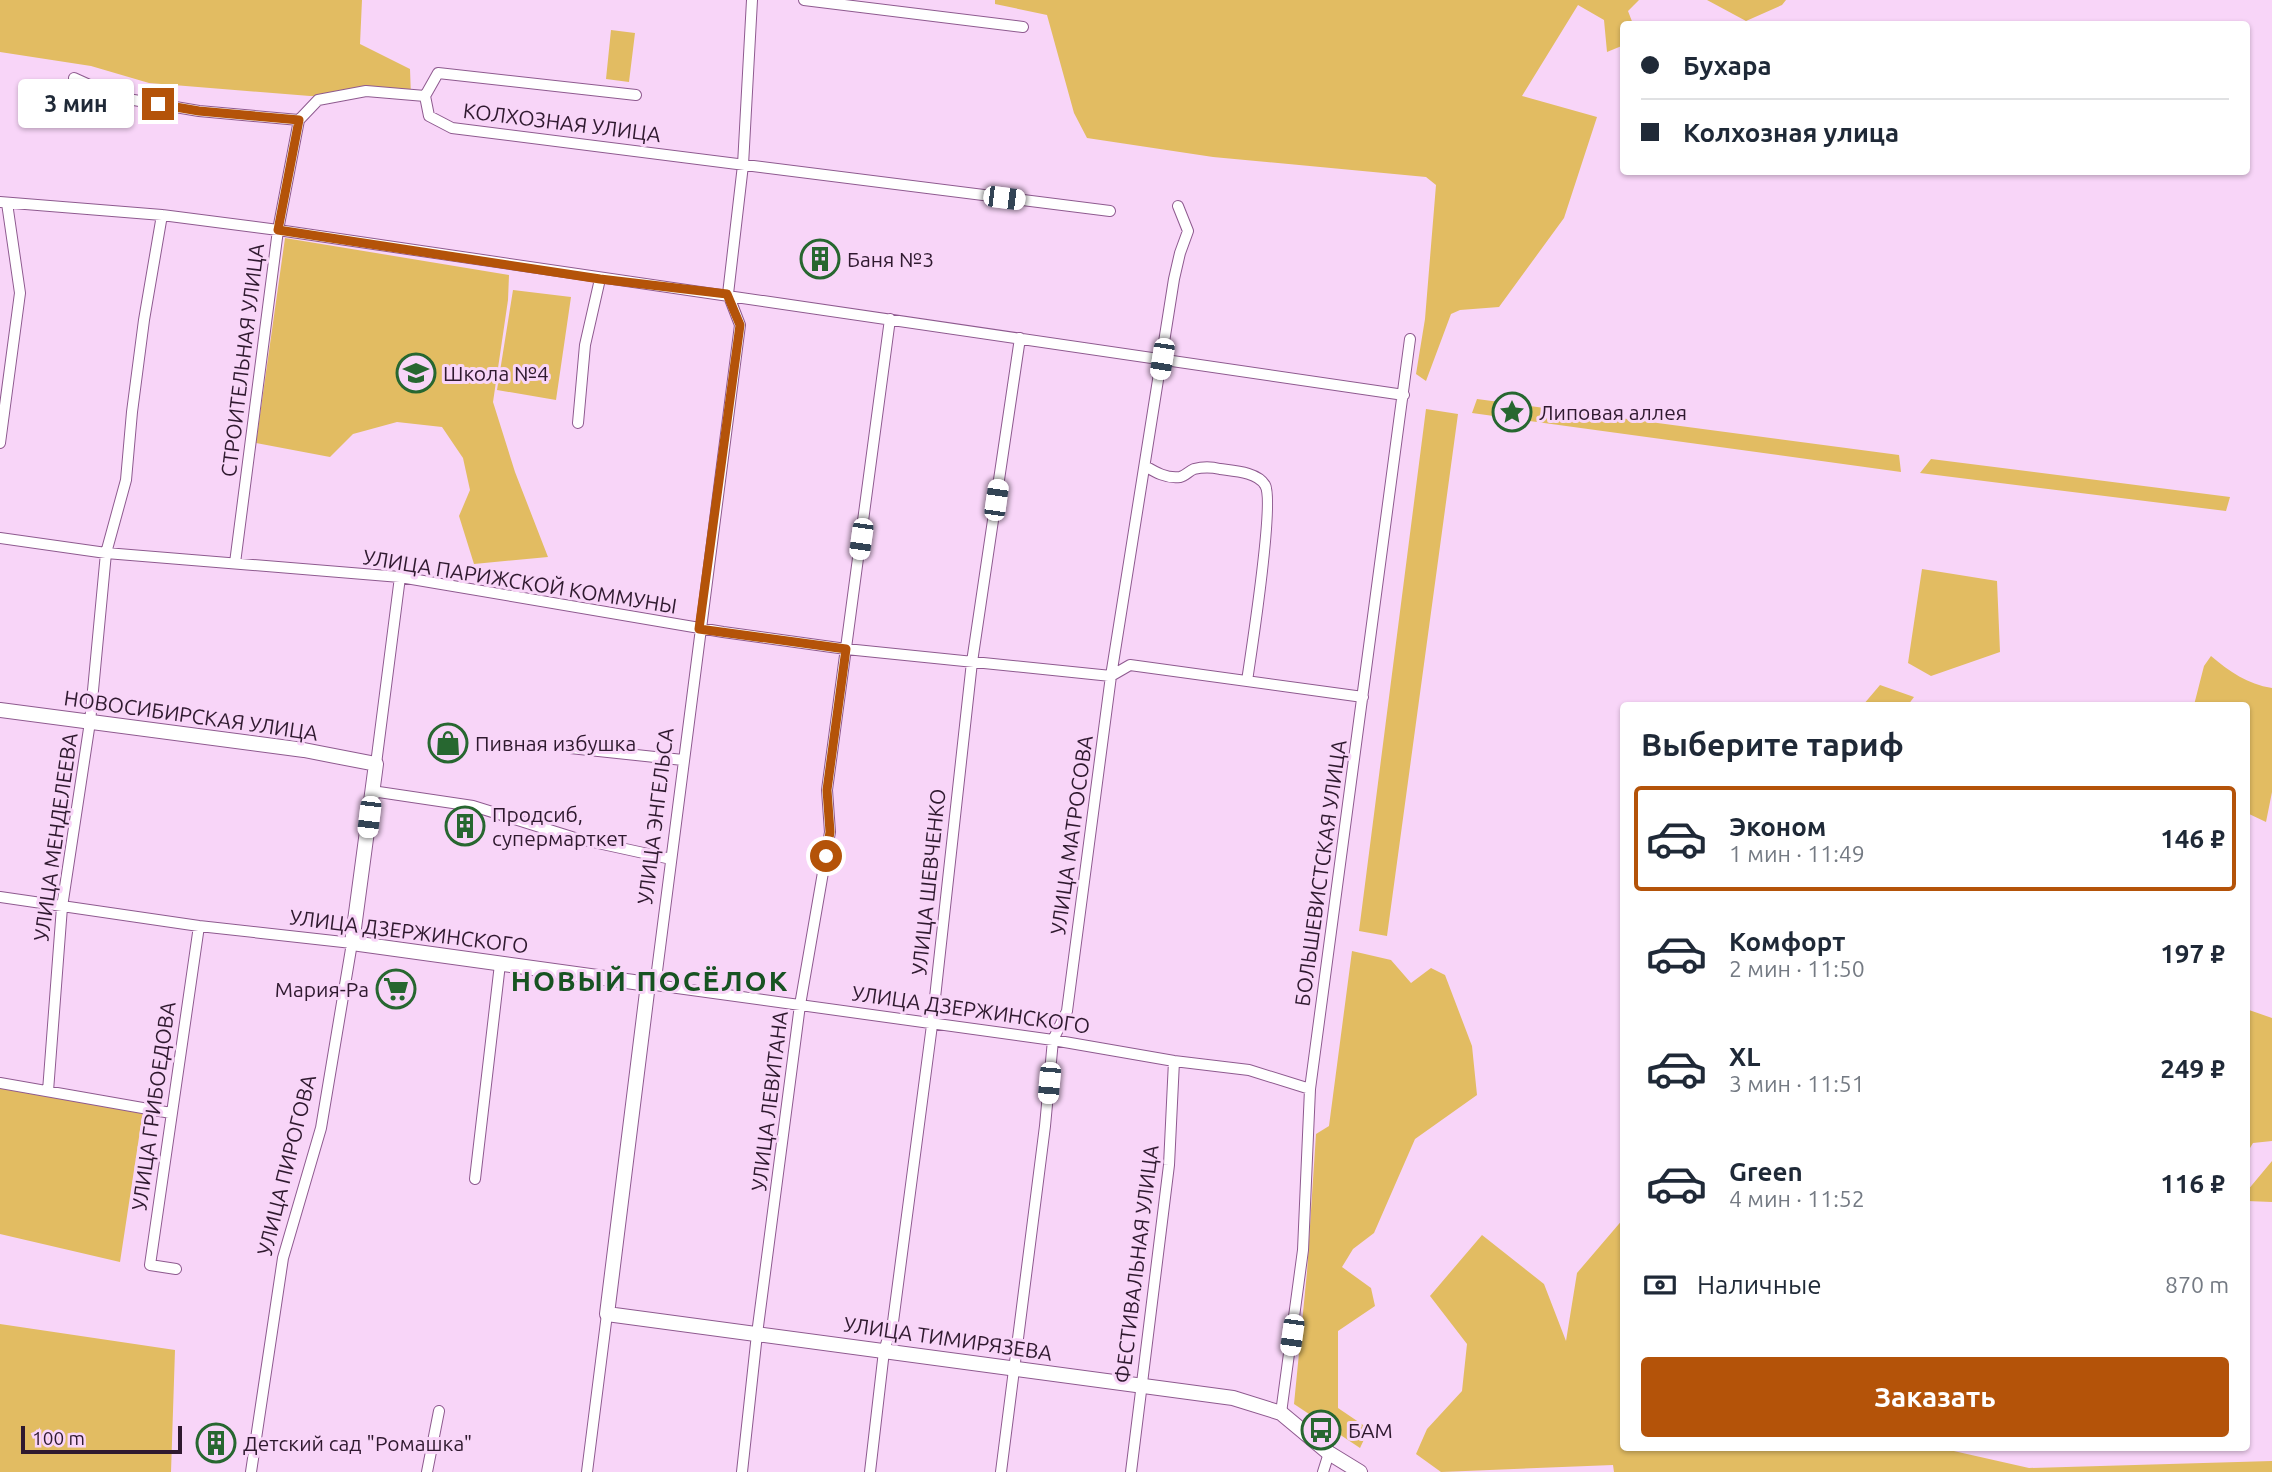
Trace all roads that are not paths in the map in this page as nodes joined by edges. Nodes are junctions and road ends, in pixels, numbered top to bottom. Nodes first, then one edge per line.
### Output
1 (752, 0) edge
2 (804, 0) edge
3 (1023, 27) dead end
4 (74, 78) dead end
5 (636, 95) dead end
6 (425, 96) junction
7 (299, 120) junction
8 (743, 165) junction
9 (4, 203) edge
10 (1178, 205) dead end
11 (1110, 211) dead end
12 (162, 215) junction
13 (278, 230) junction
14 (600, 279) junction
15 (727, 294) junction
16 (890, 319) junction
17 (1020, 338) junction
18 (1410, 339) dead end
19 (1162, 359) junction
20 (1404, 395) junction
21 (578, 423) dead end
22 (0, 443) edge
23 (1145, 466) junction
24 (0, 538) edge
25 (106, 553) junction
26 (235, 563) junction
27 (400, 577) junction
28 (699, 629) junction
29 (846, 649) junction
30 (972, 662) junction
31 (1111, 676) junction
32 (1247, 681) junction
33 (1363, 697) junction
34 (0, 710) edge
35 (90, 722) junction
36 (570, 748) dead end
37 (683, 760) junction
38 (376, 764) junction
39 (372, 792) junction
40 (671, 859) junction
41 (0, 897) edge
42 (62, 907) junction
43 (199, 926) junction
44 (352, 943) junction
45 (500, 964) junction
46 (648, 984) junction
47 (800, 1005) junction
48 (932, 1025) junction
49 (1053, 1040) junction
50 (1174, 1061) junction
51 (0, 1083) edge
52 (1310, 1089) junction
53 (47, 1091) junction
54 (171, 1113) junction
55 (475, 1179) dead end
56 (176, 1269) dead end
57 (607, 1314) junction
58 (757, 1334) junction
59 (884, 1351) junction
60 (1014, 1368) junction
61 (1140, 1385) junction
62 (439, 1411) dead end
63 (1281, 1413) junction
64 (1329, 1453) junction
65 (251, 1472) edge
66 (427, 1472) edge
67 (587, 1472) edge
68 (742, 1472) edge
69 (870, 1472) edge
70 (1001, 1472) edge
71 (1131, 1472) edge
72 (1323, 1472) edge
73 (1360, 1472) edge

1 - 8 street, УЛИЦА ЭНГЕЛЬСА
2 - 3 street
4 - 7 street
5 - 6 street
6 - 7 street
6 - 8 street, КОЛХОЗНАЯ УЛИЦА
7 - 13 street, СТРОИТЕЛЬНАЯ УЛИЦА
8 - 11 street
8 - 15 street, УЛИЦА ЭНГЕЛЬСА
9 - 12 street
9 - 22 street
10 - 19 street, УЛИЦА МАТРОСОВА
12 - 13 street
12 - 25 street, УЛИЦА МЕНДЕЛЕЕВА
13 - 14 street
13 - 26 street, СТРОИТЕЛЬНАЯ УЛИЦА
14 - 15 street
14 - 21 street
15 - 16 street
15 - 28 street, УЛИЦА ЭНГЕЛЬСА
16 - 17 street
16 - 29 street, УЛИЦА ЛЕВИТАНА
17 - 19 street
17 - 30 street, УЛИЦА ШЕВЧЕНКО
18 - 20 street, БОЛЬШЕВИСТСКАЯ УЛИЦА
19 - 20 street
19 - 23 street, УЛИЦА МАТРОСОВА
20 - 33 street, БОЛЬШЕВИСТСКАЯ УЛИЦА
23 - 31 street, УЛИЦА МАТРОСОВА
23 - 32 street
24 - 25 street, УЛИЦА ПАРИЖСКОЙ КОММУНЫ
25 - 26 street, УЛИЦА ПАРИЖСКОЙ КОММУНЫ
25 - 35 street, УЛИЦА МЕНДЕЛЕЕВА
26 - 27 street, УЛИЦА ПАРИЖСКОЙ КОММУНЫ
27 - 28 street, УЛИЦА ПАРИЖСКОЙ КОММУНЫ
27 - 38 street, УЛИЦА ПИРОГОВА
28 - 29 street, УЛИЦА ПАРИЖСКОЙ КОММУНЫ
28 - 37 street, УЛИЦА ЭНГЕЛЬСА
29 - 30 street, УЛИЦА ПАРИЖСКОЙ КОММУНЫ
29 - 47 street, УЛИЦА ЛЕВИТАНА
30 - 31 street, УЛИЦА ПАРИЖСКОЙ КОММУНЫ
30 - 48 street, УЛИЦА ШЕВЧЕНКО
31 - 32 street, УЛИЦА ПАРИЖСКОЙ КОММУНЫ
31 - 49 street, УЛИЦА МАТРОСОВА
32 - 33 street, УЛИЦА ПАРИЖСКОЙ КОММУНЫ
33 - 52 street, БОЛЬШЕВИСТСКАЯ УЛИЦА
34 - 35 street, НОВОСИБИРСКАЯ УЛИЦА
35 - 38 street, НОВОСИБИРСКАЯ УЛИЦА
35 - 42 street, УЛИЦА МЕНДЕЛЕЕВА
36 - 37 street
37 - 40 street, УЛИЦА ЭНГЕЛЬСА
38 - 39 street, УЛИЦА ПИРОГОВА
39 - 40 street
39 - 44 street, УЛИЦА ПИРОГОВА
40 - 46 street, УЛИЦА ЭНГЕЛЬСА
41 - 42 street, УЛИЦА ДЗЕРЖИНСКОГО
42 - 43 street, УЛИЦА ДЗЕРЖИНСКОГО
42 - 53 street, УЛИЦА МЕНДЕЛЕЕВА
43 - 44 street, УЛИЦА ДЗЕРЖИНСКОГО
43 - 54 street, УЛИЦА ГРИБОЕДОВА
44 - 45 street, УЛИЦА ДЗЕРЖИНСКОГО
44 - 65 street, УЛИЦА ПИРОГОВА
45 - 46 street, УЛИЦА ДЗЕРЖИНСКОГО
45 - 55 street
46 - 47 street, УЛИЦА ДЗЕРЖИНСКОГО
46 - 57 street, УЛИЦА ЭНГЕЛЬСА
47 - 48 street, УЛИЦА ДЗЕРЖИНСКОГО
47 - 58 street, УЛИЦА ЛЕВИТАНА
48 - 49 street, УЛИЦА ДЗЕРЖИНСКОГО
48 - 59 street, УЛИЦА ШЕВЧЕНКО
49 - 50 street, УЛИЦА ДЗЕРЖИНСКОГО
49 - 60 street, УЛИЦА МАТРОСОВА
50 - 52 street, УЛИЦА ДЗЕРЖИНСКОГО
50 - 61 street, ФЕСТИВАЛЬНАЯ УЛИЦА
51 - 53 street
52 - 63 street, БОЛЬШЕВИСТСКАЯ УЛИЦА
53 - 54 street
54 - 56 street, УЛИЦА ГРИБОЕДОВА
57 - 58 street, УЛИЦА ТИМИРЯЗЕВА
57 - 67 street, УЛИЦА ЭНГЕЛЬСА
58 - 59 street, УЛИЦА ТИМИРЯЗЕВА
58 - 68 street, УЛИЦА ЛЕВИТАНА
59 - 60 street, УЛИЦА ТИМИРЯЗЕВА
59 - 69 street, УЛИЦА ШЕВЧЕНКО
60 - 61 street, УЛИЦА ТИМИРЯЗЕВА
60 - 70 street, УЛИЦА МАТРОСОВА
61 - 63 street, УЛИЦА ТИМИРЯЗЕВА
61 - 71 street, ФЕСТИВАЛЬНАЯ УЛИЦА
62 - 66 street
63 - 64 street
64 - 72 street
64 - 73 street

